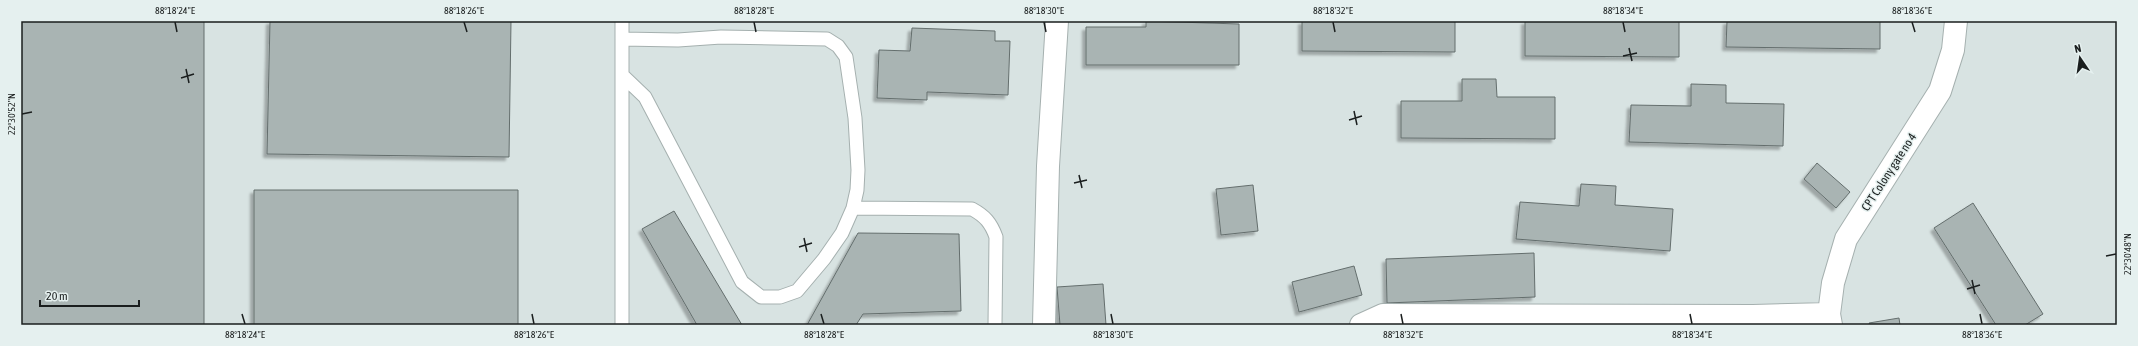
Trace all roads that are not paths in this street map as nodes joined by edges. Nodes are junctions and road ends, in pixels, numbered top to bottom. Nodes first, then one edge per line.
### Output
1 (622, 21) edge
2 (1057, 21) edge
3 (1956, 21) edge
4 (622, 39) junction
5 (622, 75) junction
6 (853, 208) junction
7 (1830, 319) edge
8 (622, 325) edge
9 (995, 325) edge
10 (1044, 325) edge
11 (1362, 325) edge

1 - 4 lane
2 - 10 street
3 - 7 street, CPT Colony gate no 4
4 - 5 lane
4 - 6 lane
5 - 6 lane
5 - 8 lane
6 - 9 lane
7 - 11 street

